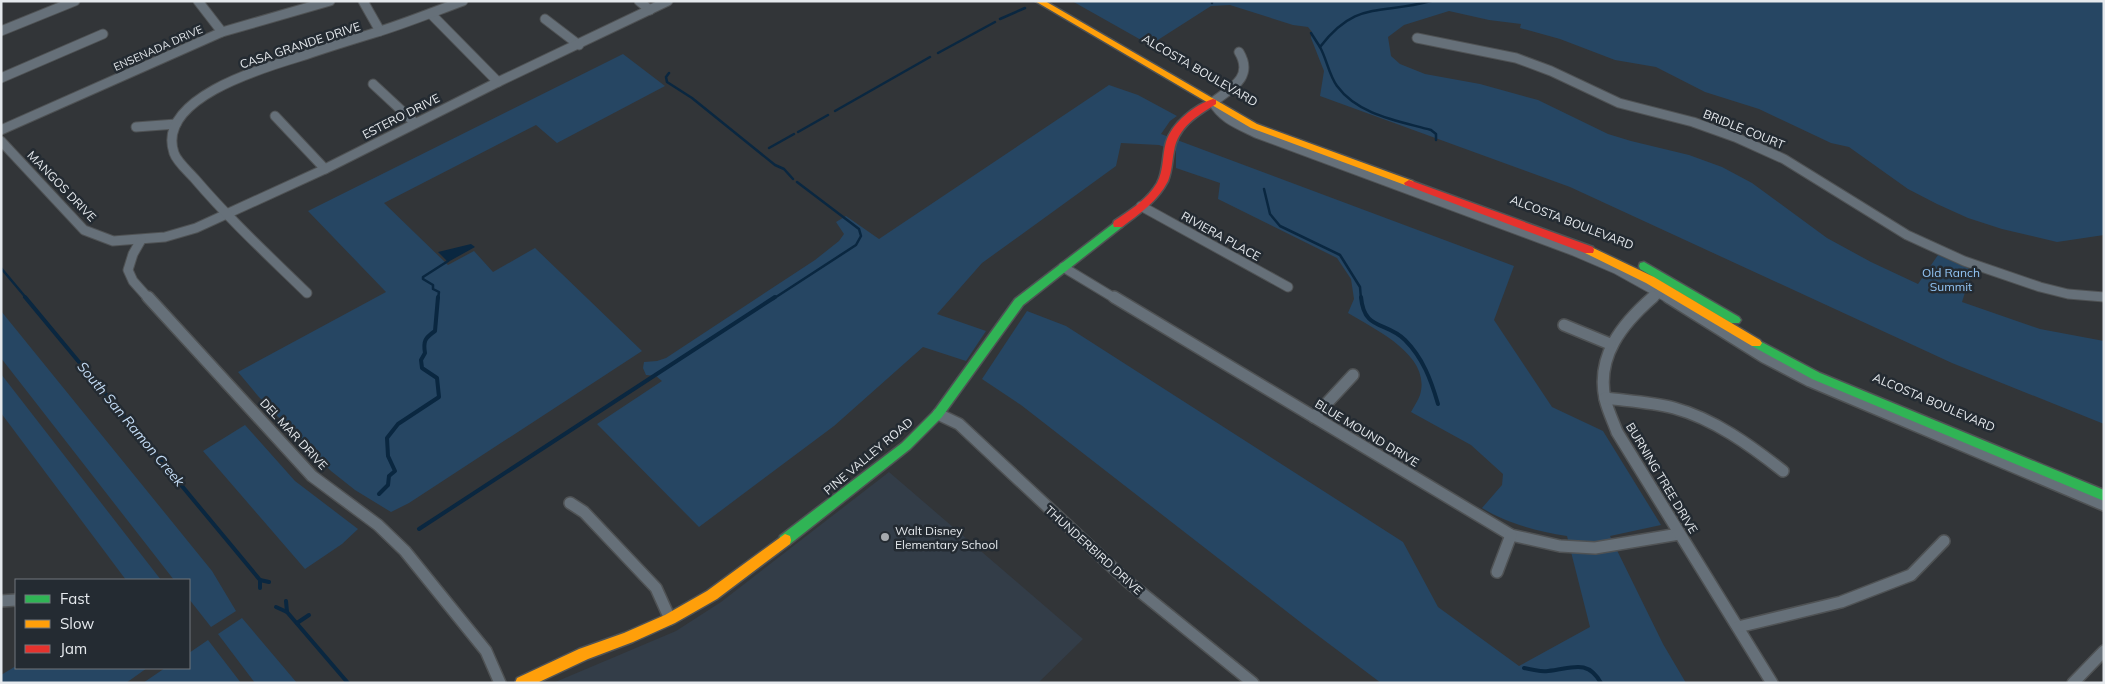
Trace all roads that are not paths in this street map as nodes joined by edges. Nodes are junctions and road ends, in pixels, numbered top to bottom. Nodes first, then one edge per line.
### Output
1 (75, 1) edge
2 (198, 1) edge
3 (330, 1) edge
4 (363, 1) edge
5 (463, 1) edge
6 (639, 1) edge
7 (668, 1) edge
8 (1039, 1) edge
9 (1055, 1) edge
10 (650, 10) junction
11 (432, 14) junction
12 (545, 19) dead end
13 (1, 31) edge
14 (380, 31) junction
15 (222, 32) junction
16 (103, 34) dead end
17 (1417, 38) dead end
18 (579, 45) junction
19 (1239, 52) dead end
20 (1, 78) edge
21 (498, 82) junction
22 (374, 84) dead end
23 (1217, 100) junction
24 (275, 116) dead end
25 (415, 123) junction
26 (176, 124) junction
27 (136, 127) dead end
28 (1, 130) edge
29 (1, 141) edge
30 (325, 169) junction
31 (1141, 206) junction
32 (226, 215) junction
33 (141, 240) junction
34 (1063, 267) junction
35 (1288, 287) dead end
36 (1665, 287) junction
37 (307, 294) dead end
38 (2104, 296) edge
39 (1564, 326) dead end
40 (1610, 344) junction
41 (1354, 375) dead end
42 (1605, 398) junction
43 (938, 414) junction
44 (1314, 417) junction
45 (1783, 471) dead end
46 (2104, 487) edge
47 (2104, 496) edge
48 (570, 502) dead end
49 (2104, 505) edge
50 (1679, 534) junction
51 (1511, 535) junction
52 (1944, 541) dead end
53 (1497, 572) dead end
54 (15, 600) edge
55 (1, 601) edge
56 (670, 619) junction
57 (1738, 627) junction
58 (2104, 651) edge
59 (500, 683) edge
60 (522, 683) edge
61 (1253, 683) edge
62 (1772, 683) edge
63 (2073, 683) edge

1 - 13 street
2 - 15 street
3 - 15 street, ENSENADA DRIVE
4 - 14 street
5 - 11 street, CASA GRANDE DRIVE
6 - 10 street
7 - 10 street, ESTERO DRIVE
8 - 23 main road, ALCOSTA BOULEVARD
9 - 23 main road, ALCOSTA BOULEVARD
10 - 18 street, ESTERO DRIVE
11 - 14 street, CASA GRANDE DRIVE
11 - 21 street
12 - 18 street
14 - 26 street, CASA GRANDE DRIVE
15 - 28 street, ENSENADA DRIVE
16 - 20 street
17 - 38 street, BRIDLE COURT
18 - 21 street, ESTERO DRIVE
19 - 23 street
21 - 25 street, ESTERO DRIVE
22 - 25 street
23 - 31 main road, PINE VALLEY ROAD
23 - 36 main road, ALCOSTA BOULEVARD
24 - 30 street
25 - 30 street, ESTERO DRIVE
26 - 27 street
26 - 32 street
29 - 33 street, MANGOS DRIVE
30 - 32 street, ESTERO DRIVE
31 - 34 main road, PINE VALLEY ROAD
31 - 35 street, RIVIERA PLACE
32 - 33 street, ESTERO DRIVE
32 - 37 street
33 - 59 street, DEL MAR DRIVE
34 - 43 main road, PINE VALLEY ROAD
34 - 44 street, BLUE MOUND DRIVE
36 - 40 street, BURNING TREE DRIVE
36 - 46 main road, ALCOSTA BOULEVARD
36 - 47 main road, ALCOSTA BOULEVARD
36 - 49 street, ALCOSTA BOULEVARD
39 - 40 street
40 - 42 street, BURNING TREE DRIVE
41 - 44 street
42 - 45 street
42 - 50 street, BURNING TREE DRIVE
43 - 56 main road, PINE VALLEY ROAD
43 - 61 street, THUNDERBIRD DRIVE
44 - 51 street, BLUE MOUND DRIVE
48 - 56 street
50 - 51 street, BLUE MOUND DRIVE
50 - 57 street, BURNING TREE DRIVE
51 - 53 street
52 - 57 street
54 - 55 street
56 - 60 main road, PINE VALLEY ROAD
57 - 62 street, BURNING TREE DRIVE
58 - 63 street

